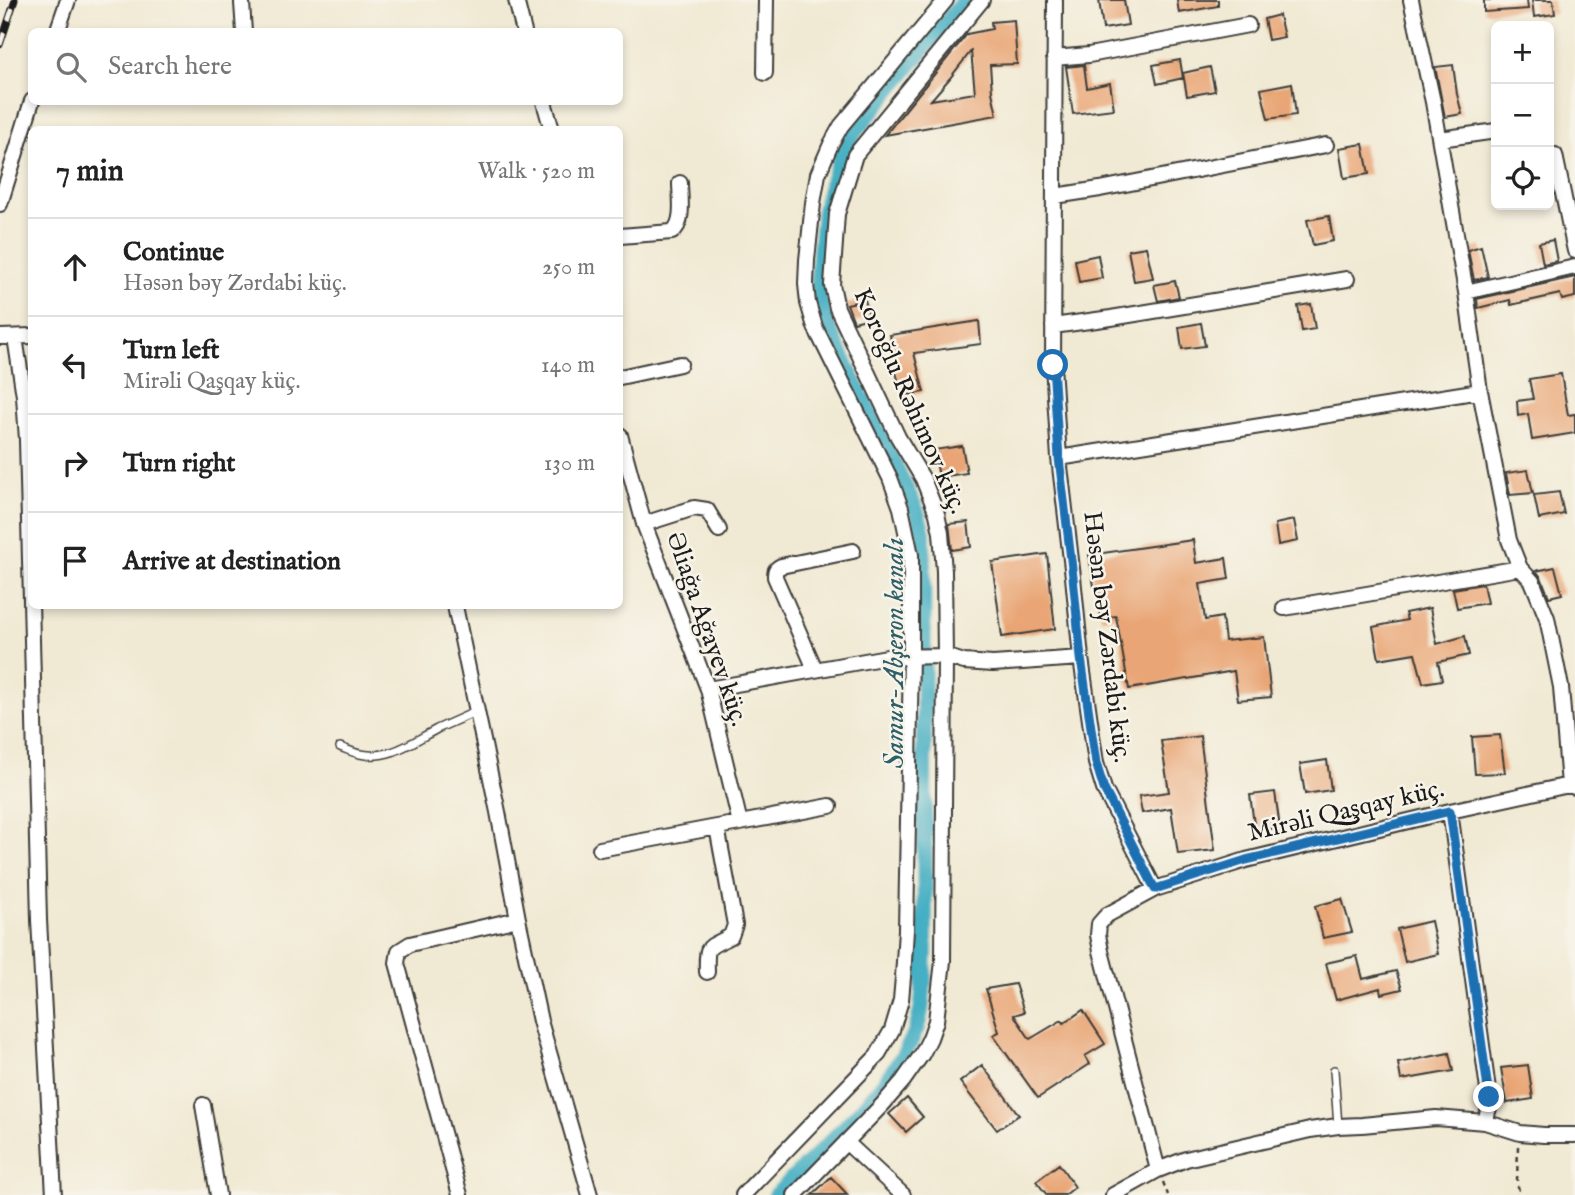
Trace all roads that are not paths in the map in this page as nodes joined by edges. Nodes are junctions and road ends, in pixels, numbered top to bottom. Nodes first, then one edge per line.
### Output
1 (68, 0) edge
2 (516, 0) edge
3 (766, 0) edge
4 (946, 0) edge
5 (982, 0) edge
6 (1055, 0) edge
7 (1411, 0) edge
8 (242, 4) dead end
9 (1248, 25) dead end
10 (58, 28) edge
11 (244, 28) edge
12 (523, 28) edge
13 (1054, 58) junction
14 (765, 73) dead end
15 (31, 105) edge
16 (545, 105) edge
17 (551, 126) edge
18 (1491, 132) edge
19 (1440, 139) junction
20 (1326, 145) dead end
21 (1555, 155) dead end
22 (680, 183) dead end
23 (1055, 196) junction
24 (0, 204) edge
25 (623, 236) edge
26 (1575, 251) edge
27 (1575, 267) edge
28 (1347, 279) dead end
29 (1466, 292) junction
30 (1053, 326) junction
31 (28, 336) edge
32 (0, 337) edge
33 (15, 337) junction
34 (680, 365) dead end
35 (623, 376) edge
36 (1480, 391) junction
37 (623, 446) edge
38 (1059, 458) junction
39 (28, 480) edge
40 (644, 524) junction
41 (719, 530) dead end
42 (853, 551) dead end
43 (1520, 568) junction
44 (1284, 608) dead end
45 (31, 609) edge
46 (456, 609) edge
47 (911, 656) junction
48 (945, 656) junction
49 (1081, 658) junction
50 (815, 670) junction
51 (708, 689) junction
52 (477, 711) junction
53 (340, 747) dead end
54 (1572, 786) edge
55 (830, 806) dead end
56 (1450, 811) junction
57 (740, 823) junction
58 (717, 827) junction
59 (600, 849) dead end
60 (1155, 889) junction
61 (517, 919) junction
62 (707, 972) dead end
63 (1335, 1070) dead end
64 (203, 1105) dead end
65 (1485, 1122) junction
66 (1338, 1126) junction
67 (1575, 1135) edge
68 (846, 1142) junction
69 (1158, 1170) junction
70 (54, 1195) edge
71 (218, 1195) edge
72 (460, 1195) edge
73 (590, 1195) edge
74 (743, 1195) edge
75 (795, 1195) edge
76 (903, 1195) edge
77 (1113, 1195) edge

1 - 10 street
2 - 12 street
3 - 14 street
4 - 47 street, Koroğlu Rəhimov küç.
5 - 48 street, Koroğlu Rəhimov küç.
6 - 13 street, Həsən bəy Zərdabi küç.
7 - 19 street
8 - 11 street
9 - 13 street
13 - 23 street, Həsən bəy Zərdabi küç.
15 - 24 street
16 - 17 street
18 - 19 street
19 - 29 street
20 - 23 street
21 - 26 street
22 - 25 street
23 - 30 street, Həsən bəy Zərdabi küç.
27 - 29 street
28 - 30 street
29 - 36 street
30 - 38 street, Həsən bəy Zərdabi küç.
31 - 33 street
32 - 33 street
33 - 39 street
34 - 35 street
36 - 38 street
36 - 43 street
37 - 40 street, Əliağa Ağayev küç.
38 - 49 street, Həsən bəy Zərdabi küç.
40 - 41 street
40 - 51 street, Əliağa Ağayev küç.
42 - 50 street
43 - 44 street
43 - 54 street
45 - 70 street
46 - 52 street
47 - 48 street
47 - 50 street
47 - 74 street, Koroğlu Rəhimov küç.
48 - 49 street
48 - 68 street, Koroğlu Rəhimov küç.
49 - 60 street, Həsən bəy Zərdabi küç.
50 - 51 street
51 - 57 street, Əliağa Ağayev küç.
52 - 53 lane
52 - 61 street
54 - 56 street, Mirəli Qaşqay küç.
55 - 57 street
56 - 60 street, Mirəli Qaşqay küç.
56 - 65 street
57 - 58 street
58 - 59 street
58 - 62 street
60 - 69 street, Mirəli Qaşqay küç.
61 - 72 street
61 - 73 street
63 - 66 lane
64 - 71 street
65 - 66 street
65 - 67 street
66 - 69 street
68 - 75 street, Koroğlu Rəhimov küç.
68 - 76 street
69 - 77 street

